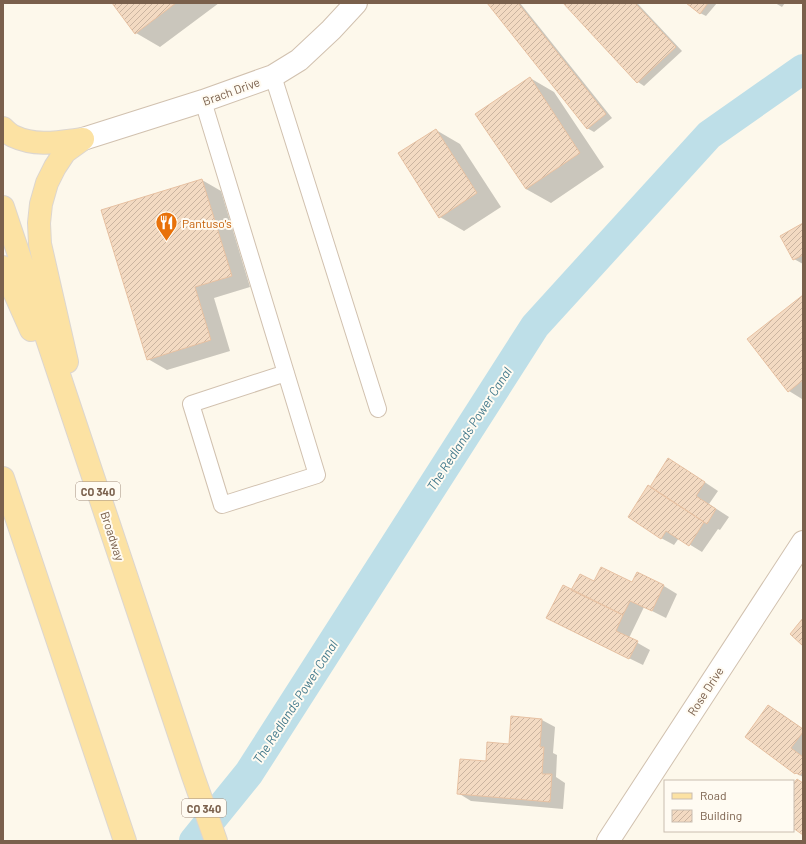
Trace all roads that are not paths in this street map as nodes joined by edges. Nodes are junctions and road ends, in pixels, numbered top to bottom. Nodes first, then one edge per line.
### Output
1 (356, 3) edge
2 (273, 76) junction
3 (203, 101) junction
4 (3, 128) edge
5 (83, 139) junction
6 (3, 207) edge
7 (3, 267) edge
8 (286, 373) junction
9 (378, 409) dead end
10 (88, 461) junction
11 (3, 478) edge
12 (803, 542) edge
13 (125, 841) edge
14 (216, 841) edge
15 (608, 841) edge

1 - 2 street, Brach Drive
2 - 3 street, Brach Drive
2 - 9 lane
3 - 5 street, Brach Drive
3 - 8 lane
4 - 5 main road
5 - 10 main road
6 - 10 main road, Broadway / CO 340
7 - 10 main road
8 - 8 lane
10 - 14 main road, Broadway / CO 340
11 - 13 main road
12 - 15 street, Rose Drive

